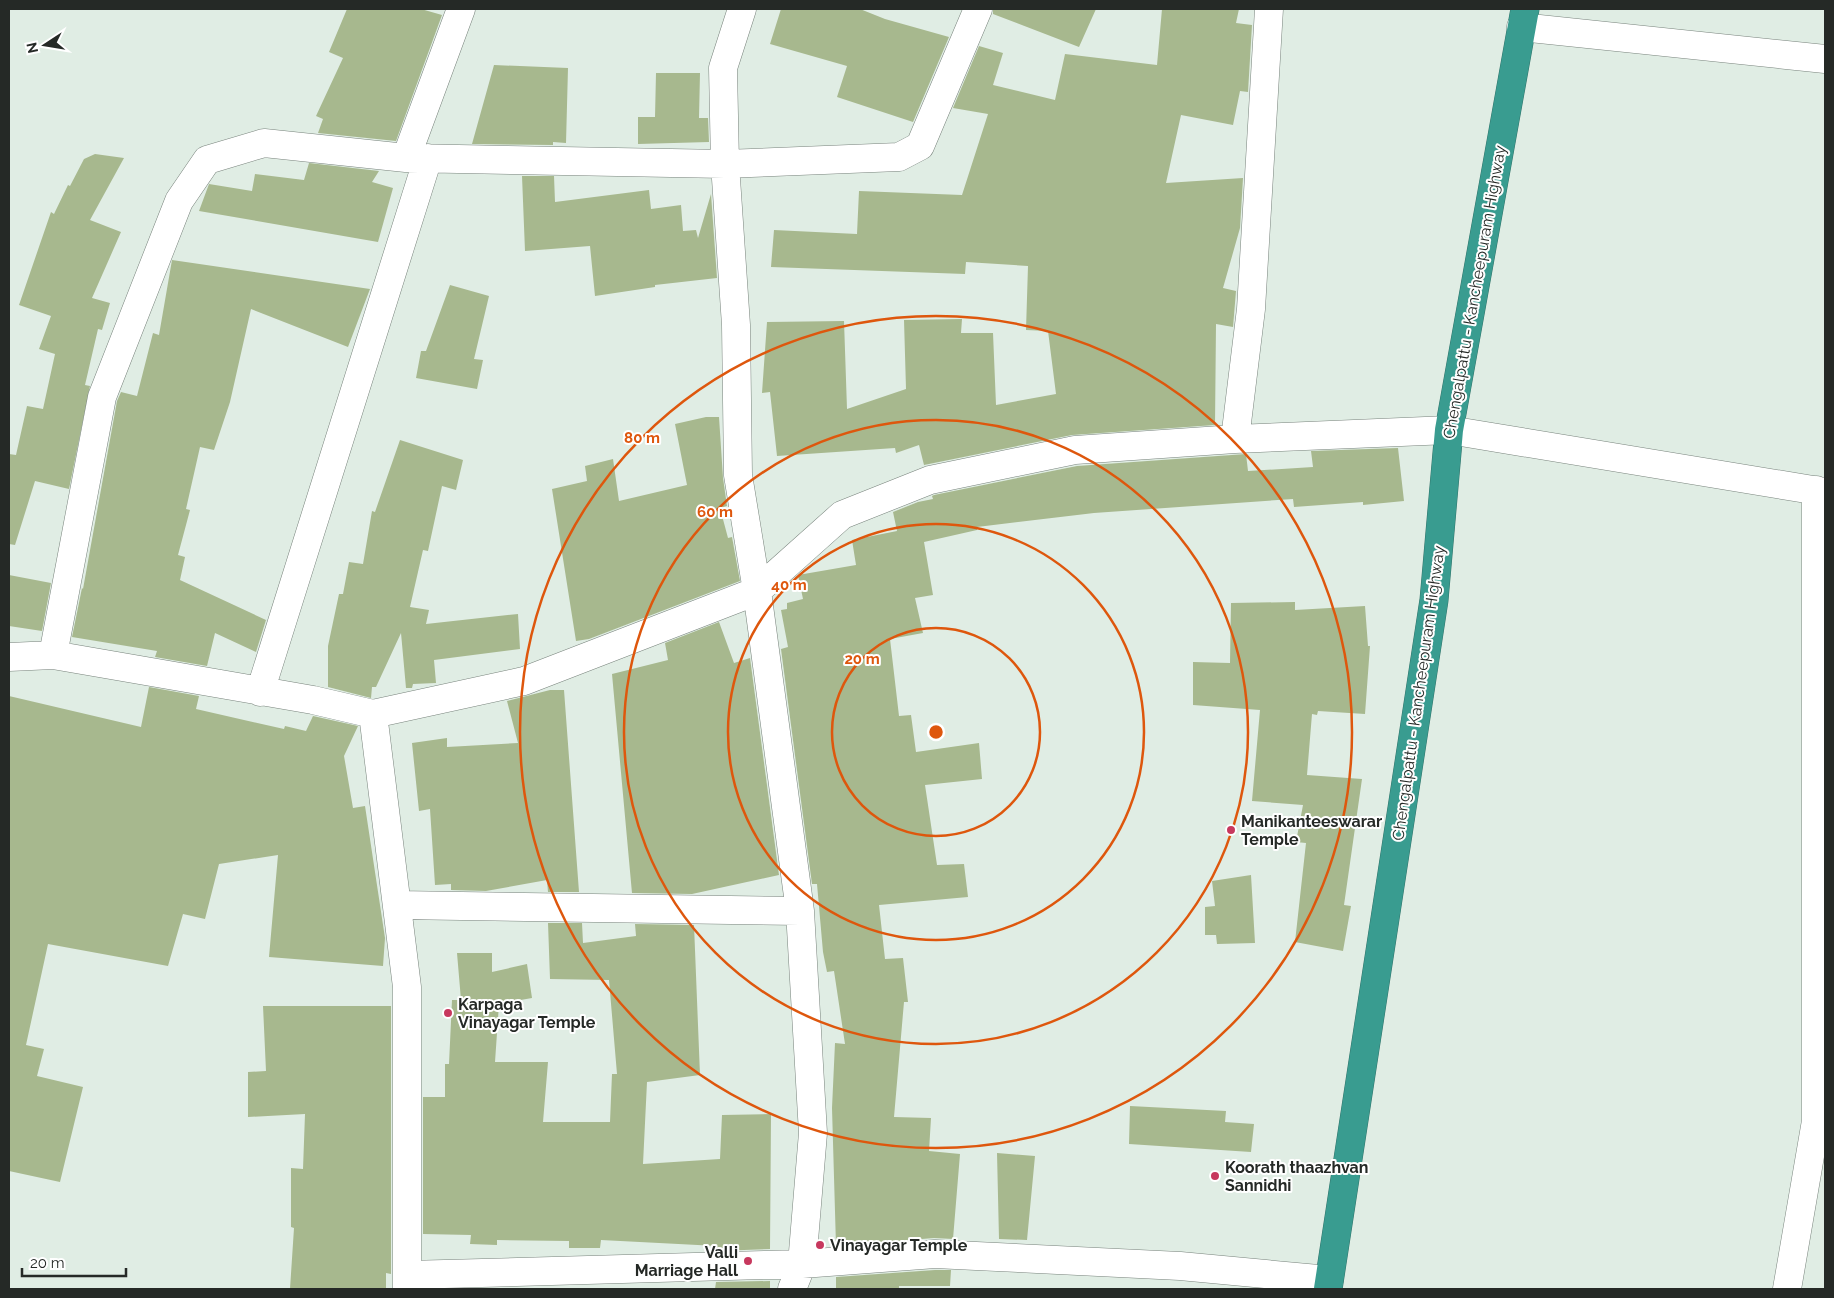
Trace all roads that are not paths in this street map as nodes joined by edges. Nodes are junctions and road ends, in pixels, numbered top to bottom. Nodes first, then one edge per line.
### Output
1 (461, 9) edge
2 (742, 9) edge
3 (978, 9) edge
4 (1269, 9) edge
5 (1523, 18) edge
6 (1825, 60) edge
7 (417, 158) junction
8 (725, 164) junction
9 (1449, 430) junction
10 (1235, 440) junction
11 (1821, 491) edge
12 (757, 591) junction
13 (53, 655) junction
14 (9, 657) edge
15 (260, 692) junction
16 (373, 714) junction
17 (397, 905) junction
18 (800, 911) junction
19 (1819, 1133) edge
20 (802, 1264) junction
21 (407, 1282) edge
22 (1329, 1285) edge
23 (792, 1289) edge
24 (1787, 1289) edge

1 - 7 street
2 - 8 street
3 - 8 street
4 - 10 street
5 - 6 street
5 - 9 highway, Chengalpattu - Kancheepuram Highway
7 - 8 street
7 - 13 street
7 - 15 street
8 - 12 street
9 - 10 street
9 - 11 street
9 - 22 highway, Chengalpattu - Kancheepuram Highway
10 - 12 street
11 - 19 street
12 - 16 street
12 - 18 street
13 - 14 street
13 - 15 street
15 - 16 street
16 - 17 street
17 - 18 street
17 - 21 street
18 - 20 street
19 - 24 street
20 - 21 street
20 - 22 street
20 - 23 street

